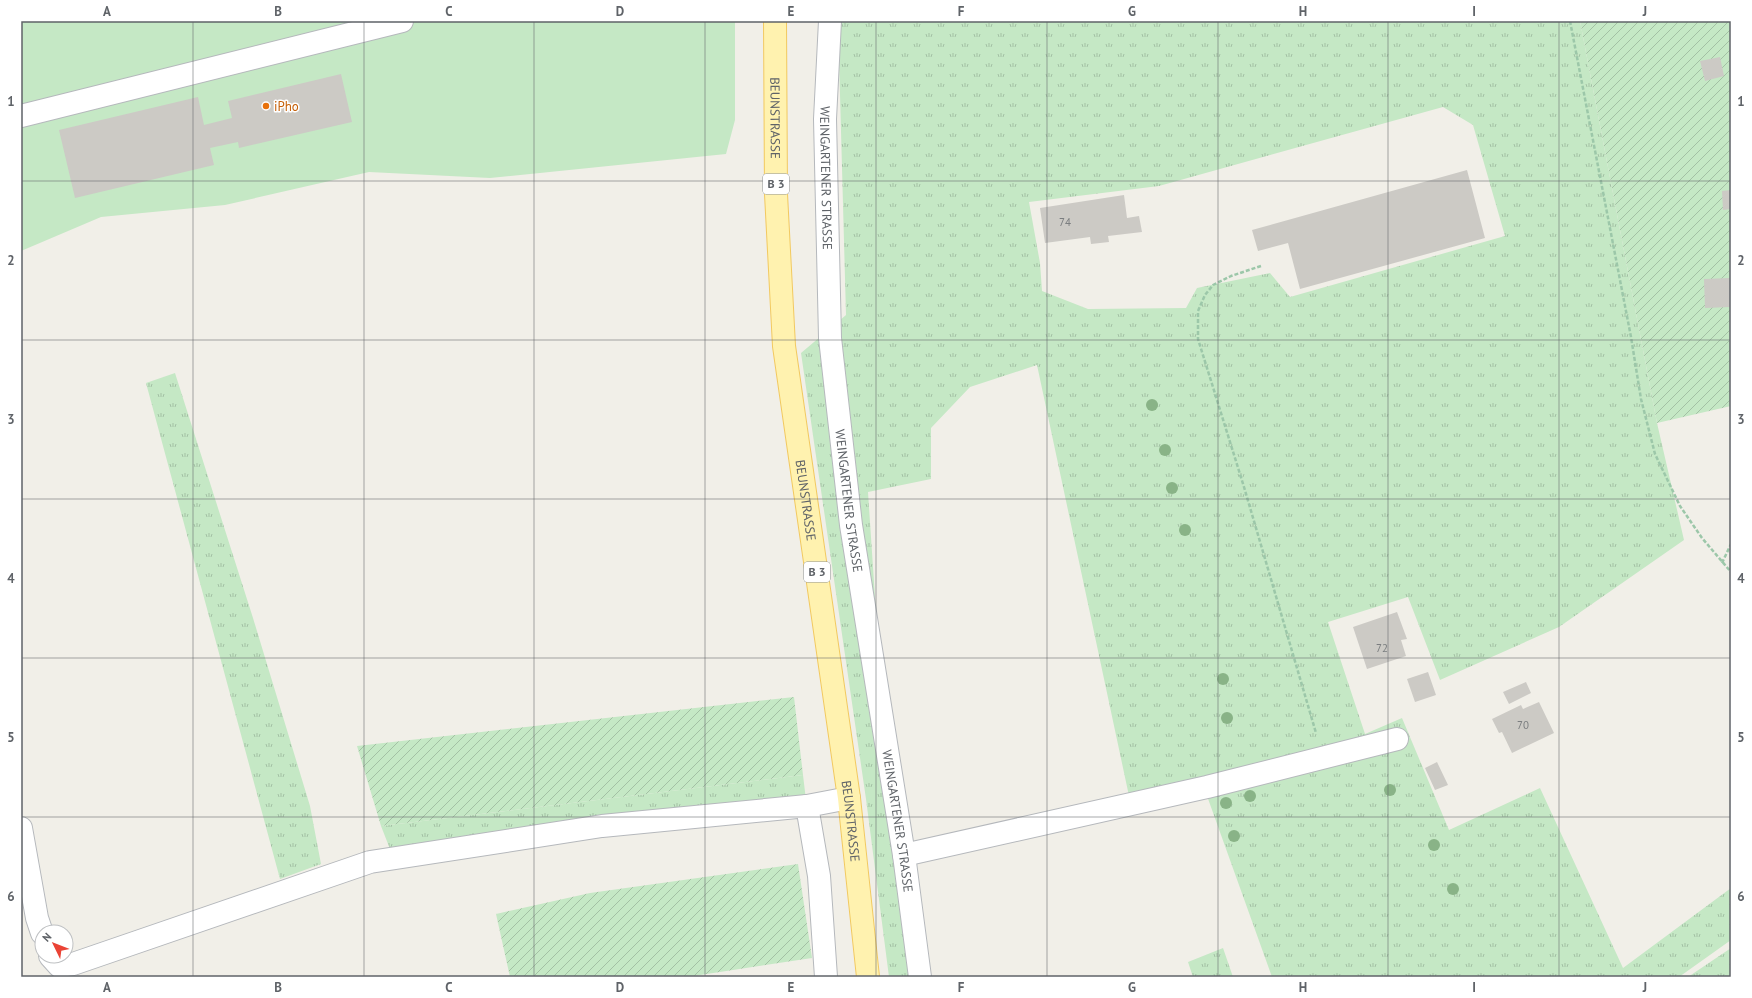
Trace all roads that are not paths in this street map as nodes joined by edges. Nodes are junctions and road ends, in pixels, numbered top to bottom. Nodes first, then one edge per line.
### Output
1 (402, 21) edge
2 (775, 21) edge
3 (830, 21) edge
4 (21, 116) edge
5 (1397, 739) dead end
6 (849, 798) junction
7 (807, 806) junction
8 (21, 828) edge
9 (904, 855) junction
10 (39, 924) edge
11 (57, 964) edge
12 (73, 964) edge
13 (74, 964) edge
14 (826, 977) edge
15 (868, 977) edge
16 (920, 977) edge

1 - 4 street
2 - 6 main road, BEUNSTRASSE / B 3
3 - 9 street, WEINGARTENER STRASSE
5 - 9 street
6 - 7 street
6 - 15 main road, BEUNSTRASSE / B 3
7 - 13 street
7 - 14 street
8 - 10 street
9 - 16 street, WEINGARTENER STRASSE
11 - 12 street

